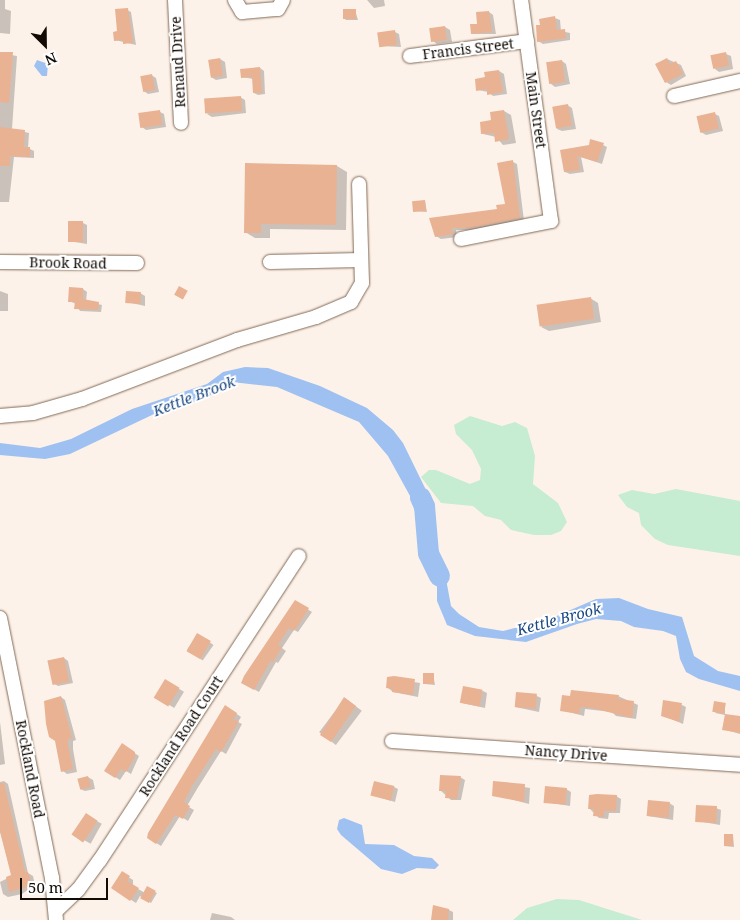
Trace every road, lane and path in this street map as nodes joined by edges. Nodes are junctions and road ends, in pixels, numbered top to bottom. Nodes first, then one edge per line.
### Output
1 (175, 0) edge
2 (235, 0) edge
3 (283, 0) edge
4 (521, 0) edge
5 (526, 41) junction
6 (410, 56) dead end
7 (740, 81) edge
8 (674, 96) dead end
9 (181, 123) dead end
10 (359, 184) dead end
11 (461, 239) dead end
12 (361, 260) junction
13 (0, 262) edge
14 (270, 262) dead end
15 (137, 263) dead end
16 (0, 416) edge
17 (299, 556) dead end
18 (0, 618) edge
19 (392, 741) dead end
20 (740, 765) edge
21 (56, 915) edge

1 - 9 street, Renaud Drive
2 - 3 street
4 - 5 street, Main Street
5 - 6 street, Francis Street
5 - 11 street, Main Street
7 - 8 street
10 - 12 street
12 - 14 street
12 - 16 street
13 - 15 street, Brook Road
17 - 21 street, Rockland Road Court
18 - 21 street, Rockland Road
19 - 20 street, Nancy Drive

